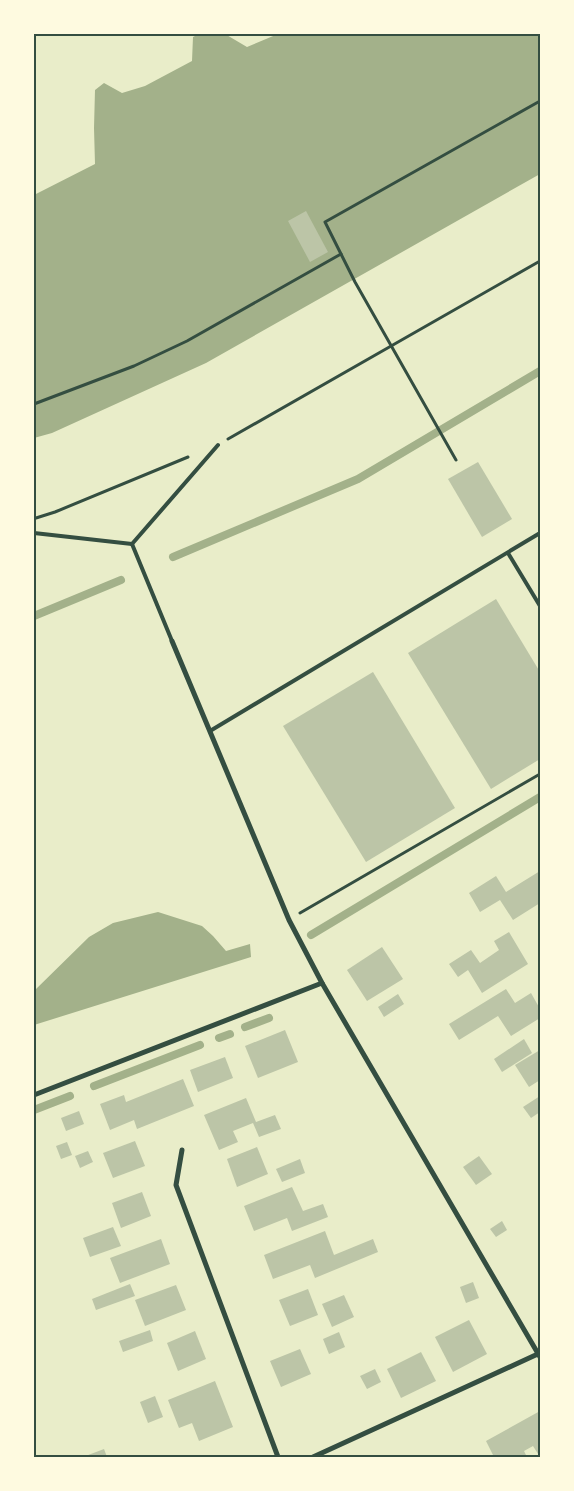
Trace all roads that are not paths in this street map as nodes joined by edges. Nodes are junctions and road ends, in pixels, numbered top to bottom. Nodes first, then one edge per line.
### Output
1 (218, 445) road end
2 (34, 533) edge
3 (540, 533) edge
4 (132, 544) junction
5 (508, 552) junction
6 (540, 606) edge
7 (172, 641) joint
8 (210, 731) junction
9 (322, 983) junction
10 (34, 1095) edge
11 (182, 1150) dead end
12 (540, 1354) edge
13 (278, 1457) edge
14 (313, 1457) edge

1 - 4 lane
2 - 4 lane
3 - 5 lane
4 - 7 lane
5 - 6 lane
5 - 8 lane
7 - 8 street
8 - 9 street
9 - 10 street
9 - 12 street
11 - 13 street
12 - 14 street

